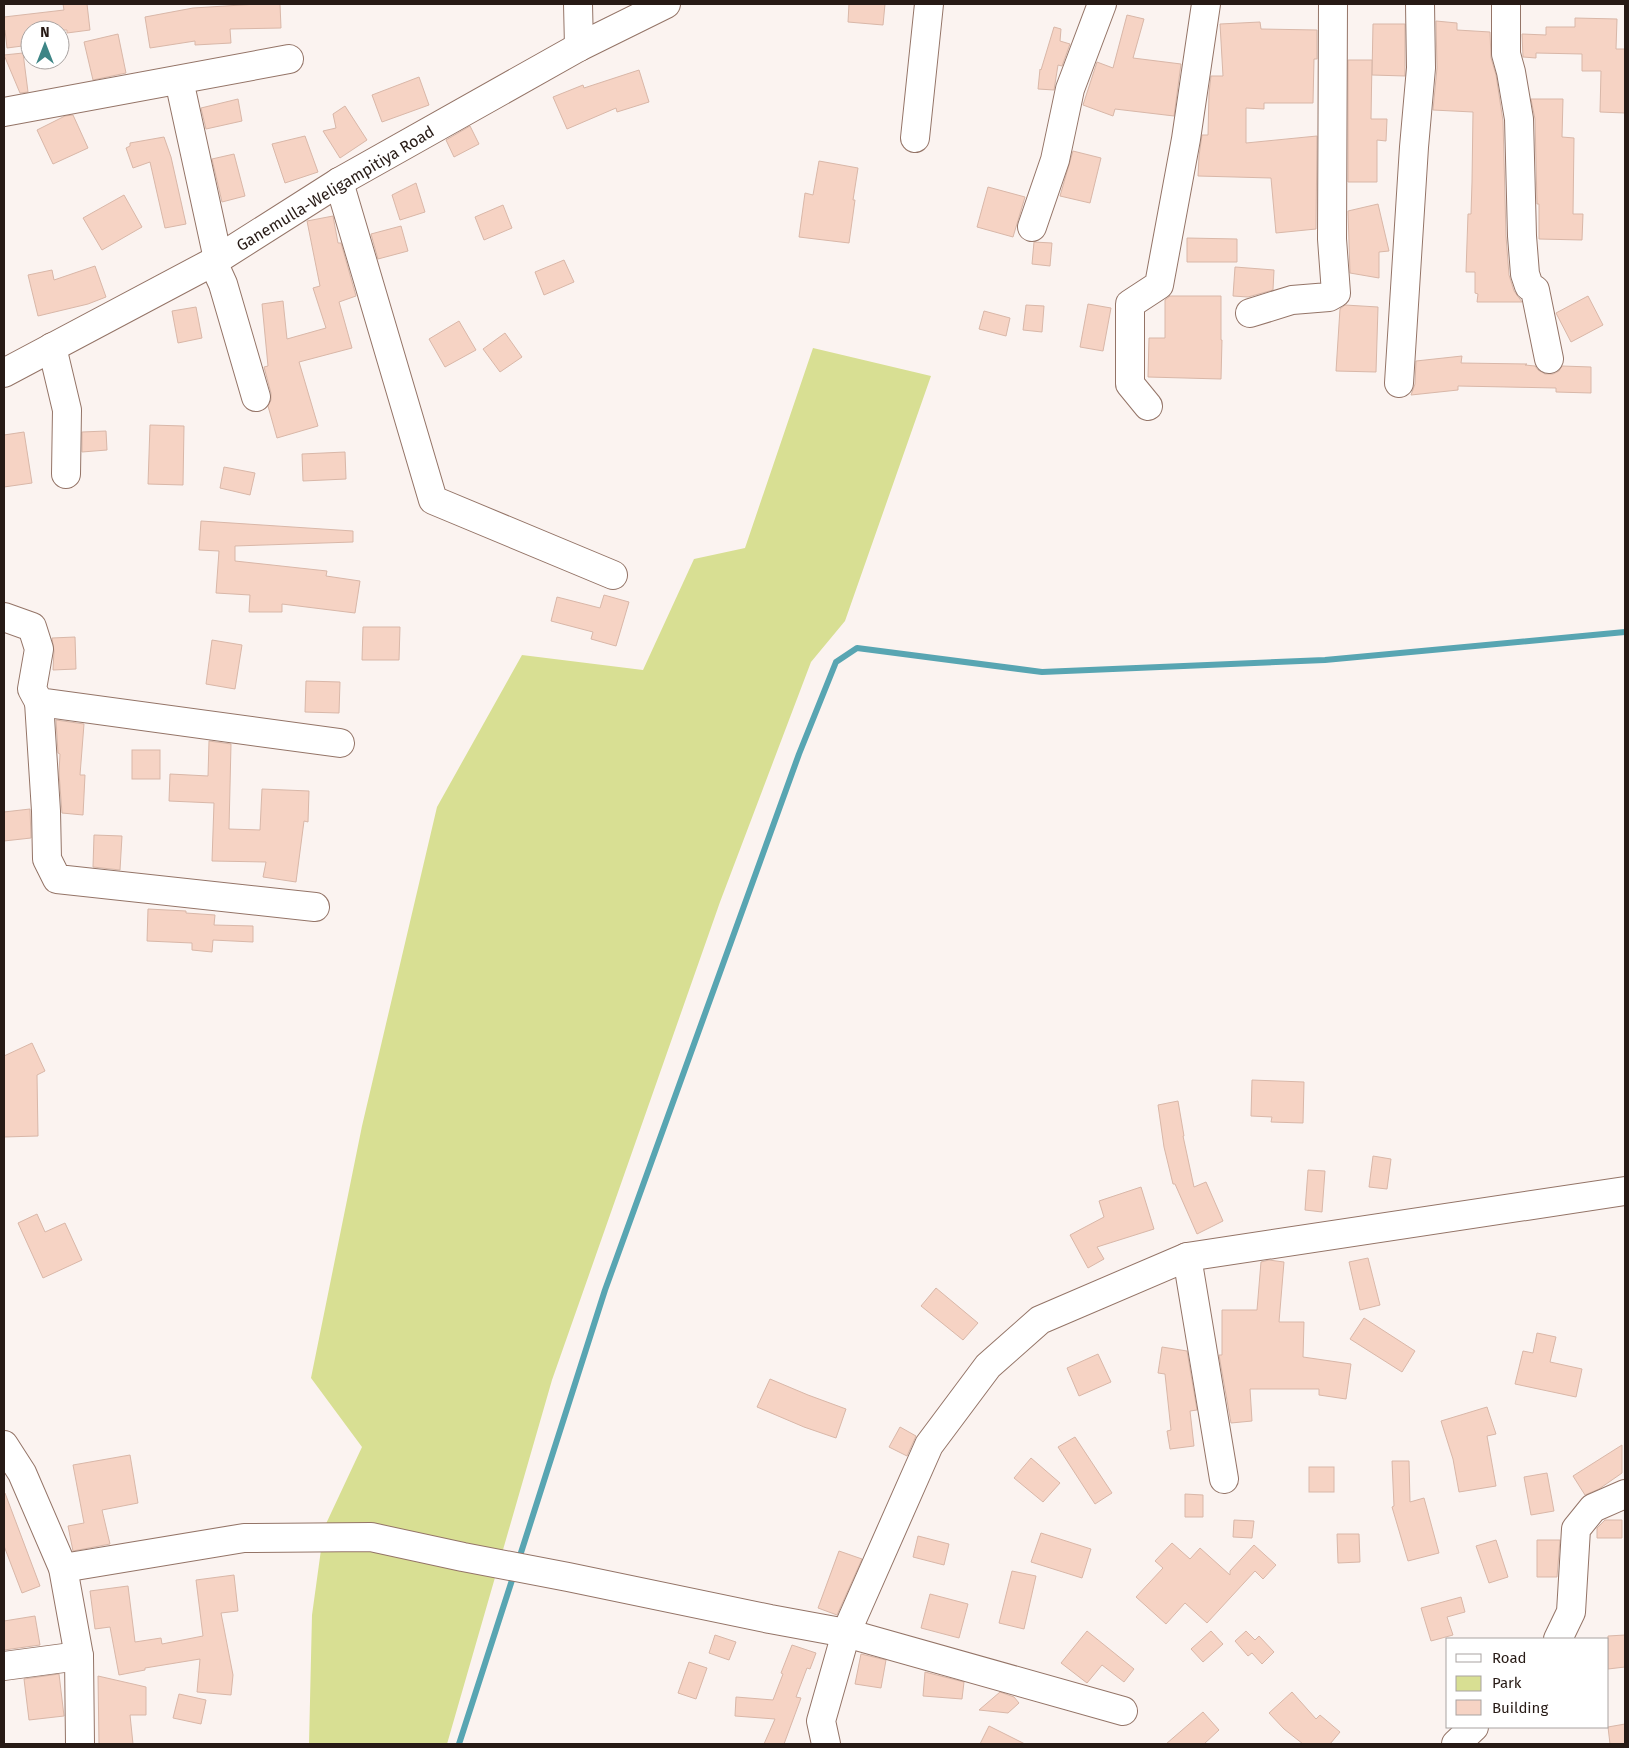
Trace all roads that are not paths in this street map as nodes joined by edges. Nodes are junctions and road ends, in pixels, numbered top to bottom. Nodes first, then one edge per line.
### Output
1 (578, 4) edge
2 (666, 4) edge
3 (929, 4) edge
4 (1102, 4) edge
5 (1206, 4) edge
6 (1333, 4) edge
7 (1420, 4) edge
8 (1506, 4) edge
9 (579, 47) junction
10 (289, 59) dead end
11 (179, 80) junction
12 (4, 112) edge
13 (915, 138) dead end
14 (339, 182) junction
15 (1032, 227) dead end
16 (215, 260) junction
17 (1250, 313) dead end
18 (52, 347) junction
19 (1549, 359) dead end
20 (4, 374) edge
21 (1399, 383) dead end
22 (256, 397) dead end
23 (1148, 406) dead end
24 (66, 474) dead end
25 (613, 575) dead end
26 (4, 617) edge
27 (39, 702) junction
28 (340, 742) dead end
29 (316, 907) dead end
30 (1625, 1191) edge
31 (1187, 1257) junction
32 (4, 1444) edge
33 (13, 1476) edge
34 (1224, 1479) dead end
35 (1625, 1494) edge
36 (63, 1568) junction
37 (846, 1633) junction
38 (1558, 1638) edge
39 (79, 1656) junction
40 (4, 1666) edge
41 (1123, 1711) dead end
42 (1473, 1728) edge
43 (80, 1744) edge
44 (826, 1744) edge
45 (1456, 1744) edge

1 - 9 street
2 - 9 street, Ganemulla-Weligampitiya Road
3 - 13 street
4 - 15 street
5 - 23 street
6 - 17 street
7 - 21 street
8 - 19 street
9 - 14 street, Ganemulla-Weligampitiya Road
10 - 11 street
11 - 12 street
11 - 16 street
14 - 16 street, Ganemulla-Weligampitiya Road
14 - 25 street
16 - 18 street, Ganemulla-Weligampitiya Road
16 - 22 street
18 - 20 street, Ganemulla-Weligampitiya Road
18 - 24 street
26 - 27 street
27 - 28 street
27 - 29 street
30 - 31 street
31 - 34 street
31 - 37 street
32 - 33 street
33 - 36 street
35 - 38 street
36 - 37 street
36 - 39 street
37 - 41 street
37 - 44 street
39 - 40 street
39 - 43 street
42 - 45 street

